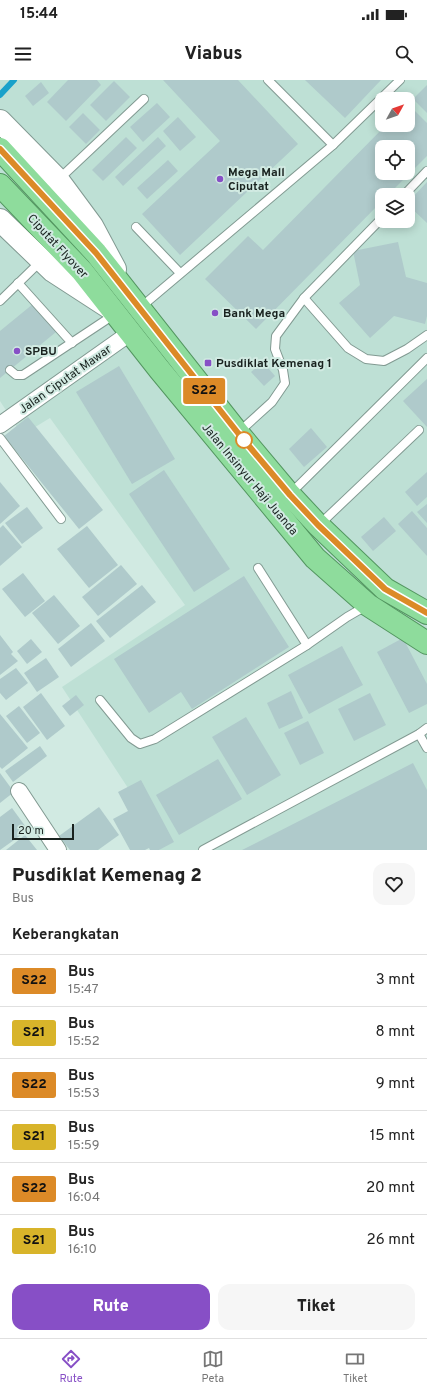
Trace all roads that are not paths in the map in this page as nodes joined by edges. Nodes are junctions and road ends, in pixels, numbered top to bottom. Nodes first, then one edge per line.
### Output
1 (268, 80) edge
2 (400, 80) edge
3 (144, 99) dead end
4 (0, 121) edge
5 (333, 145) junction
6 (0, 149) edge
7 (427, 171) edge
8 (58, 180) junction
9 (0, 185) edge
10 (411, 188) edge
11 (0, 220) edge
12 (375, 225) edge
13 (136, 227) dead end
14 (42, 260) junction
15 (180, 273) junction
16 (18, 283) junction
17 (304, 298) junction
18 (0, 301) edge
19 (134, 301) junction
20 (114, 312) junction
21 (130, 333) junction
22 (427, 335) edge
23 (72, 343) junction
24 (427, 358) edge
25 (10, 370) dead end
26 (0, 425) edge
27 (419, 430) dead end
28 (238, 433) junction
29 (0, 438) edge
30 (290, 495) junction
31 (61, 519) dead end
32 (318, 525) junction
33 (258, 568) dead end
34 (368, 604) junction
35 (427, 613) edge
36 (427, 643) edge
37 (307, 645) junction
38 (100, 700) dead end
39 (427, 728) edge
40 (419, 734) junction
41 (427, 748) edge
42 (19, 790) dead end
43 (58, 850) edge
44 (203, 850) edge

1 - 5 lane
2 - 5 lane
3 - 8 lane
4 - 8 main road, Jalan Insinyur Haji Juanda
5 - 15 lane
6 - 19 highway, Ciputat Flyover
7 - 10 lane
8 - 19 main road, Jalan Insinyur Haji Juanda
9 - 20 highway, Ciputat Flyover
11 - 14 main road, Jalan Insinyur Haji Juanda
12 - 17 lane
13 - 15 lane
14 - 16 lane
14 - 20 main road, Jalan Insinyur Haji Juanda
15 - 19 lane
16 - 18 lane
16 - 23 lane
17 - 22 lane
17 - 28 lane
19 - 28 highway, Jalan Insinyur Haji Juanda
20 - 21 highway, Jalan Insinyur Haji Juanda
20 - 23 lane
21 - 26 street, Jalan Ciputat Mawar
21 - 34 highway, Jalan Insinyur Haji Juanda
23 - 25 lane
24 - 30 lane
27 - 32 lane
28 - 30 highway, Jalan Insinyur Haji Juanda
29 - 31 lane
30 - 32 highway, Jalan Insinyur Haji Juanda
32 - 35 highway, Jalan Insinyur Haji Juanda
33 - 37 lane
34 - 36 highway, Jalan Insinyur Haji Juanda
34 - 37 lane
37 - 38 lane
39 - 40 lane
40 - 41 lane
40 - 44 lane
42 - 43 street

